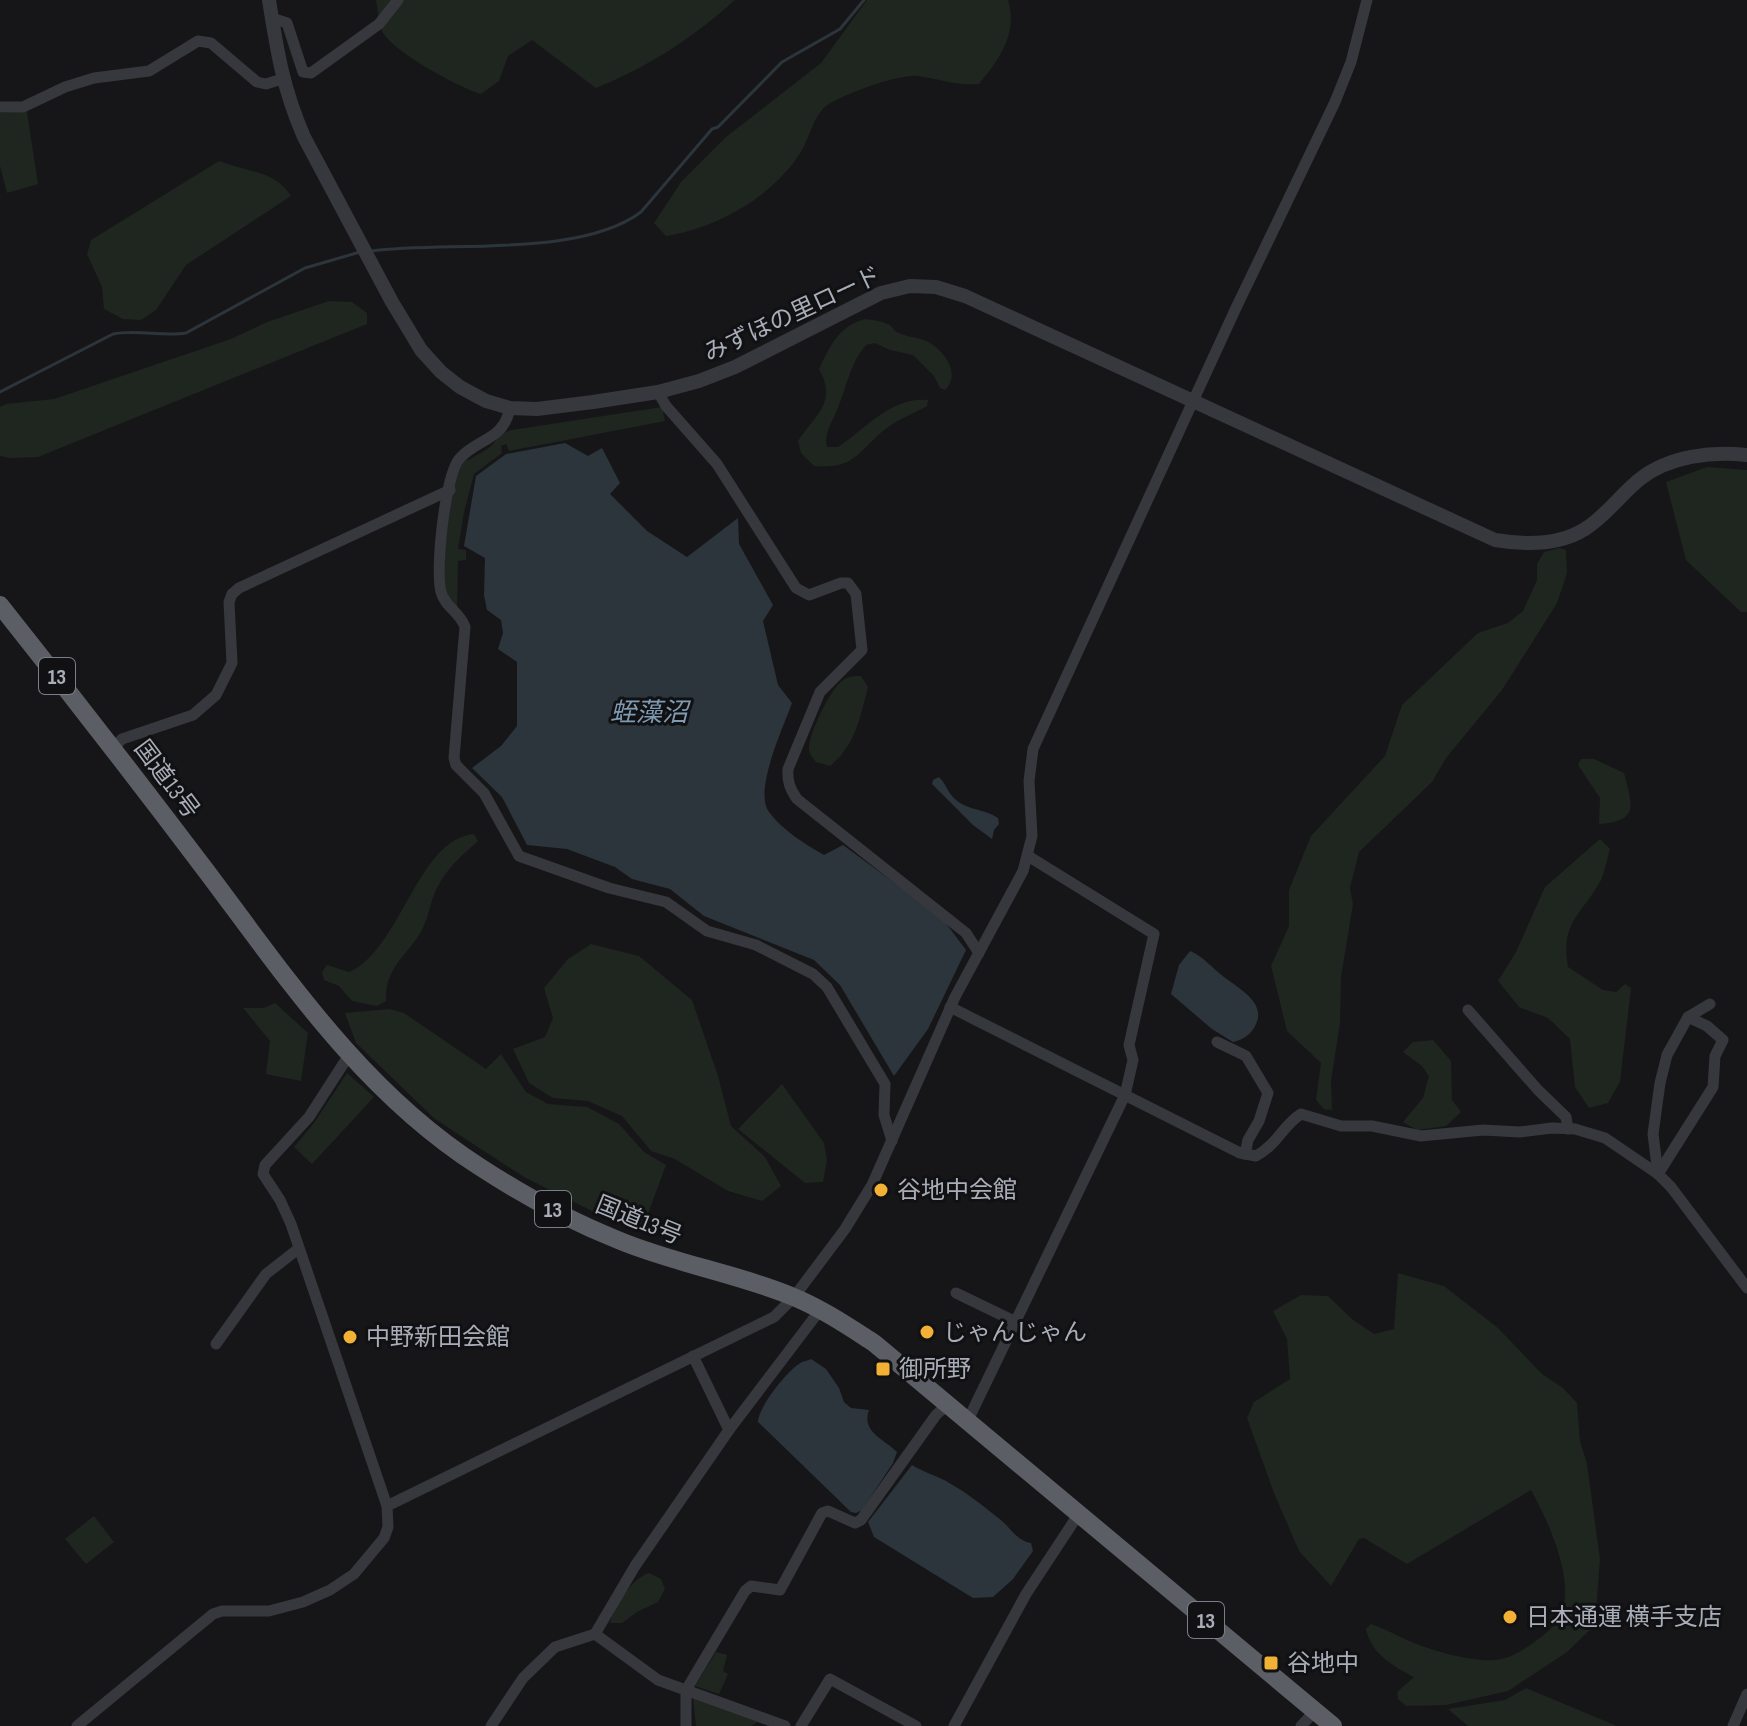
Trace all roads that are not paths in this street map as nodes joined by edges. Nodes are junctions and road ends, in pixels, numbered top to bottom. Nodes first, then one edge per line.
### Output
1 (269, 0) edge
2 (398, 0) edge
3 (1367, 0) edge
4 (272, 18) junction
5 (282, 79) junction
6 (0, 107) edge
7 (658, 392) junction
8 (1195, 402) junction
9 (510, 408) junction
10 (1747, 455) edge
11 (450, 490) junction
12 (0, 605) edge
13 (113, 748) junction
14 (1028, 856) junction
15 (979, 953) junction
16 (1710, 1004) dead end
17 (950, 1007) junction
18 (1468, 1010) dead end
19 (1688, 1017) junction
20 (1217, 1042) dead end
21 (349, 1055) junction
22 (1125, 1095) junction
23 (1568, 1129) junction
24 (892, 1141) junction
25 (1245, 1154) junction
26 (1658, 1174) junction
27 (298, 1249) junction
28 (1747, 1288) edge
29 (956, 1293) dead end
30 (794, 1297) junction
31 (820, 1310) junction
32 (1016, 1322) junction
33 (216, 1344) dead end
34 (693, 1356) junction
35 (948, 1404) junction
36 (968, 1420) junction
37 (729, 1430) junction
38 (387, 1506) junction
39 (1078, 1515) junction
40 (595, 1634) junction
41 (686, 1690) junction
42 (1747, 1694) edge
43 (1315, 1711) junction
44 (77, 1726) edge
45 (491, 1726) edge
46 (686, 1726) edge
47 (785, 1726) edge
48 (801, 1726) edge
49 (916, 1726) edge
50 (954, 1726) edge
51 (1301, 1726) edge
52 (1333, 1726) edge
53 (1733, 1726) edge

1 - 4 street, みずほの里ロード
2 - 4 street
3 - 8 street
4 - 5 street, みずほの里ロード
5 - 6 street
5 - 9 street, みずほの里ロード
7 - 8 street, みずほの里ロード
7 - 9 street, みずほの里ロード
7 - 15 street
8 - 10 street, みずほの里ロード
8 - 14 street
9 - 11 street
11 - 13 street
11 - 24 street
12 - 13 highway, 国道13号 / 13
13 - 21 highway, 国道13号 / 13
14 - 15 street
14 - 22 street
15 - 17 street
16 - 19 street
17 - 22 street
17 - 24 street
18 - 23 street
19 - 26 street
19 - 26 street
20 - 25 street
21 - 27 street
21 - 30 highway, 国道13号 / 13
22 - 25 street
22 - 32 street
23 - 25 street
23 - 26 street
24 - 30 street
26 - 28 street
27 - 33 street
27 - 38 street
29 - 32 street
30 - 31 highway, 国道13号 / 13
30 - 34 street
31 - 35 highway, 国道13号 / 13
31 - 37 street
32 - 36 street
34 - 37 street
34 - 38 street
35 - 36 highway, 国道13号 / 13
35 - 41 street
36 - 39 highway, 国道13号 / 13
37 - 40 street
38 - 44 street
39 - 43 highway, 国道13号 / 13
39 - 50 street
40 - 41 street
40 - 45 street
41 - 46 street
41 - 47 street
42 - 53 street
43 - 51 street
43 - 52 highway, 国道13号 / 13
48 - 49 street

